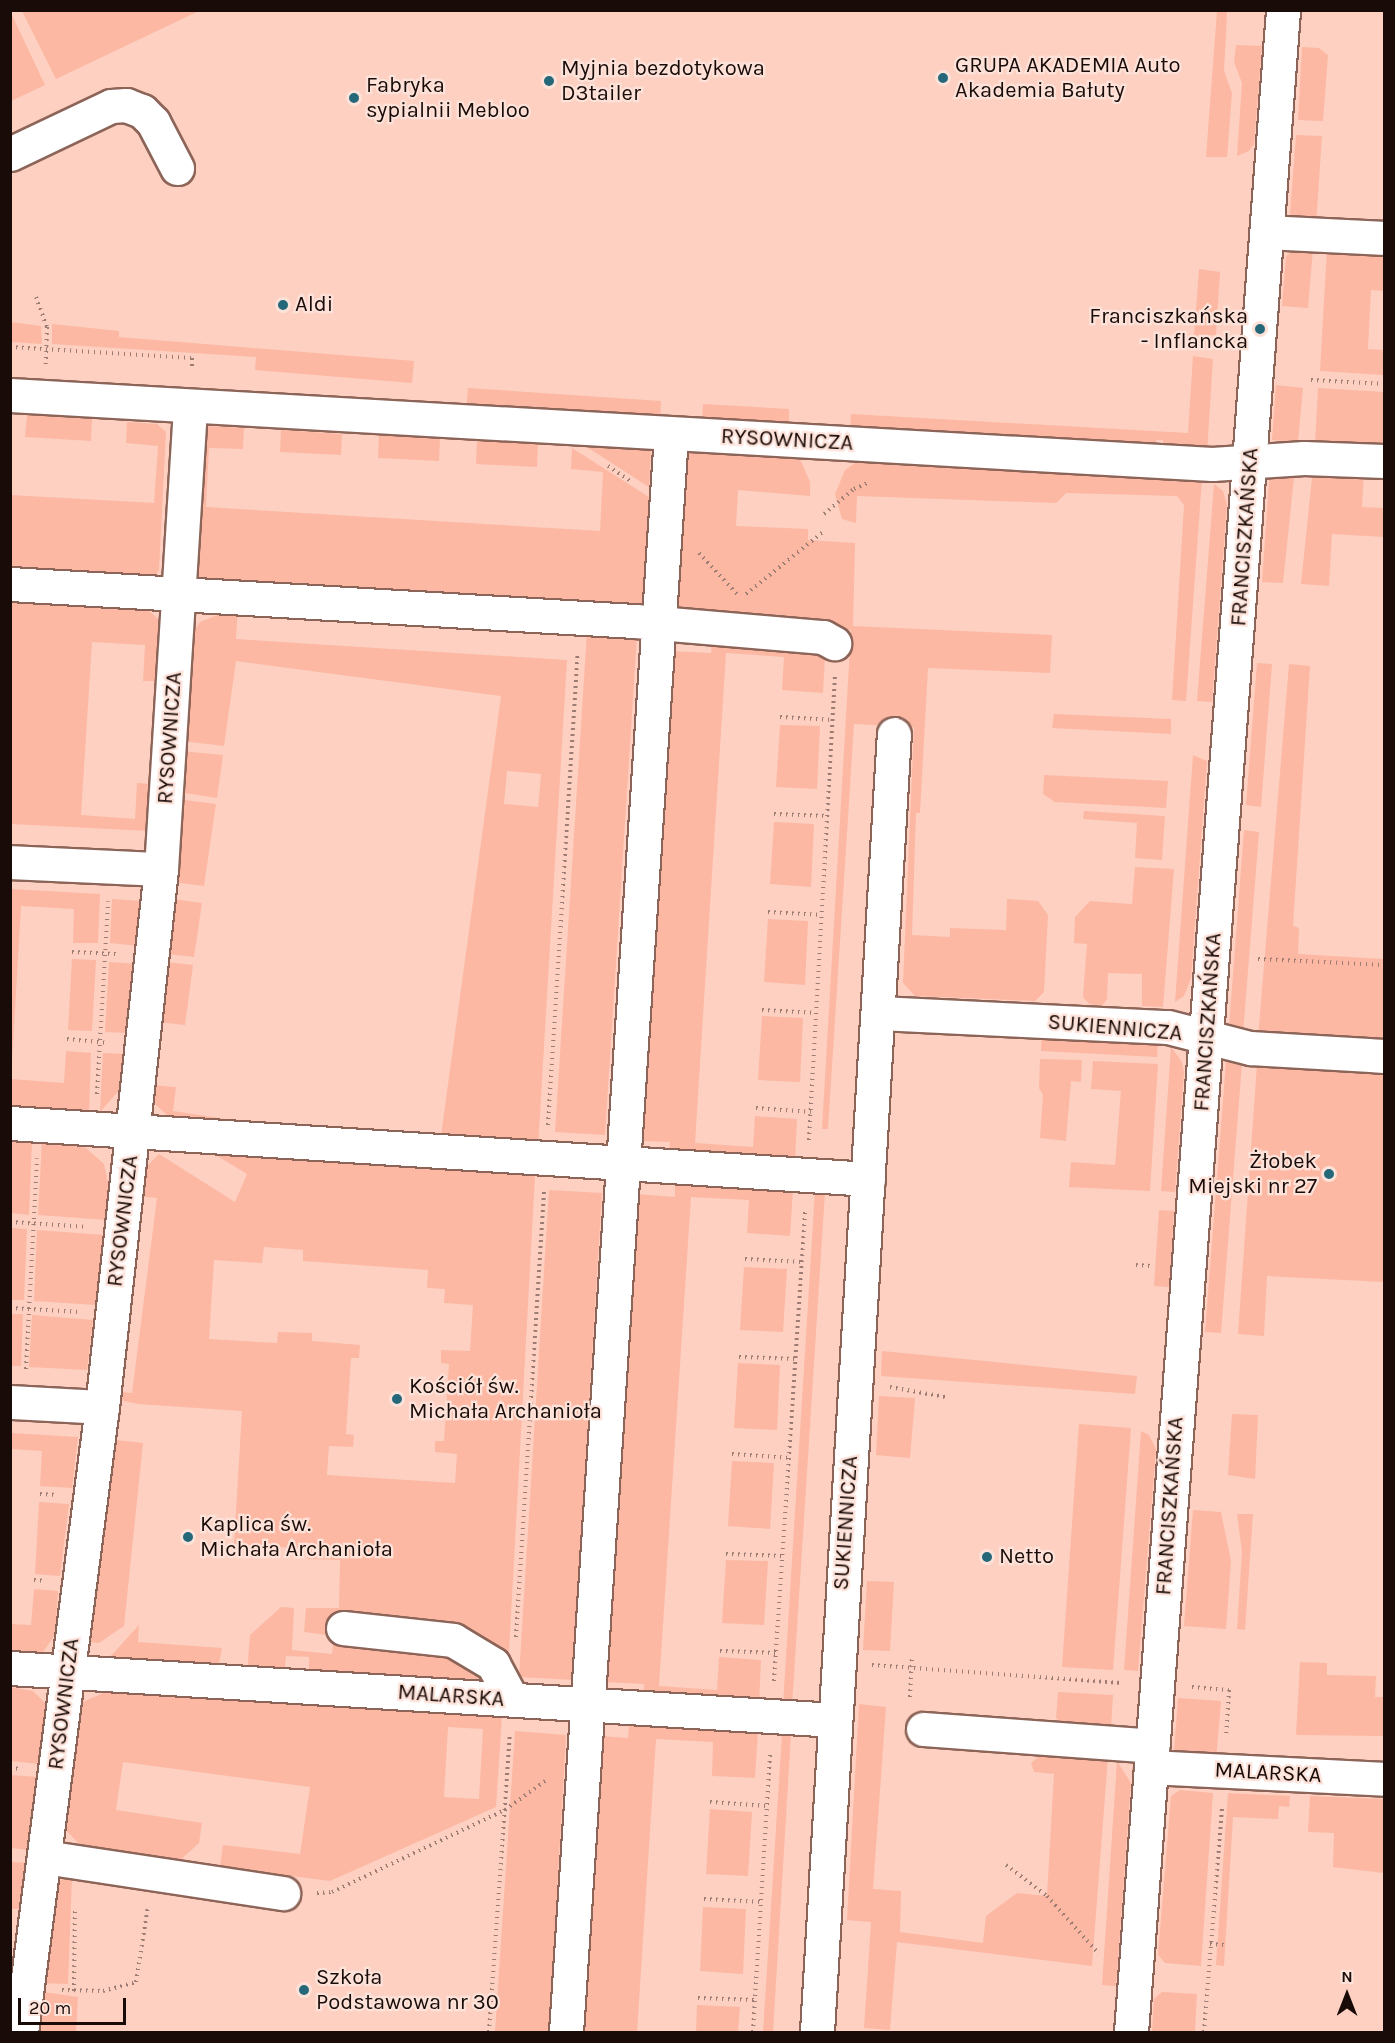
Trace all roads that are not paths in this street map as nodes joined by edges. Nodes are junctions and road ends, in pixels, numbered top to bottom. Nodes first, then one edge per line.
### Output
1 (1283, 10) edge
2 (10, 154) edge
3 (177, 168) dead end
4 (1267, 232) junction
5 (1384, 238) edge
6 (10, 395) edge
7 (190, 407) junction
8 (671, 435) junction
9 (1251, 459) junction
10 (1384, 461) edge
11 (10, 584) edge
12 (179, 595) junction
13 (659, 623) junction
14 (834, 643) road end
15 (894, 734) dead end
16 (10, 862) edge
17 (161, 869) junction
18 (879, 1013) junction
19 (1207, 1038) junction
20 (1384, 1056) edge
21 (25, 1124) edge
22 (133, 1130) junction
23 (625, 1165) junction
24 (868, 1179) junction
25 (17, 1402) edge
26 (102, 1407) junction
27 (343, 1628) dead end
28 (10, 1668) edge
29 (68, 1672) junction
30 (512, 1699) junction
31 (587, 1704) junction
32 (834, 1720) junction
33 (923, 1729) dead end
34 (1151, 1757) junction
35 (1384, 1779) edge
36 (44, 1857) junction
37 (283, 1893) road end
38 (21, 1949) edge
39 (21, 2032) edge
40 (566, 2032) edge
41 (817, 2032) edge
42 (1131, 2032) edge

1 - 4 street, FRANCISZKAŃSKA
2 - 3 street
4 - 5 street
4 - 9 street, FRANCISZKAŃSKA
6 - 7 street, RYSOWNICZA
7 - 8 street, RYSOWNICZA
7 - 12 street, RYSOWNICZA
8 - 9 street, RYSOWNICZA
8 - 13 street
9 - 10 street, RYSOWNICZA
9 - 19 street, FRANCISZKAŃSKA
11 - 12 street
12 - 13 street
12 - 17 street, RYSOWNICZA
13 - 14 street
13 - 23 street
15 - 18 street, SUKIENNICZA
16 - 17 street
17 - 22 street, RYSOWNICZA
18 - 19 street, SUKIENNICZA
18 - 24 street, SUKIENNICZA
19 - 20 street, SUKIENNICZA
19 - 34 street, FRANCISZKAŃSKA
21 - 22 street
22 - 23 street
22 - 26 street, RYSOWNICZA
23 - 24 street
23 - 31 street
24 - 32 street, SUKIENNICZA
25 - 26 street
26 - 29 street, RYSOWNICZA
27 - 30 street
28 - 29 street, MALARSKA
29 - 30 street, MALARSKA
29 - 36 street, RYSOWNICZA
30 - 31 street, MALARSKA
31 - 32 street, MALARSKA
31 - 40 street
32 - 41 street, SUKIENNICZA
33 - 34 street, MALARSKA
34 - 35 street, MALARSKA
34 - 42 street, FRANCISZKAŃSKA
36 - 37 street
36 - 38 street, RYSOWNICZA
38 - 39 street, RYSOWNICZA

